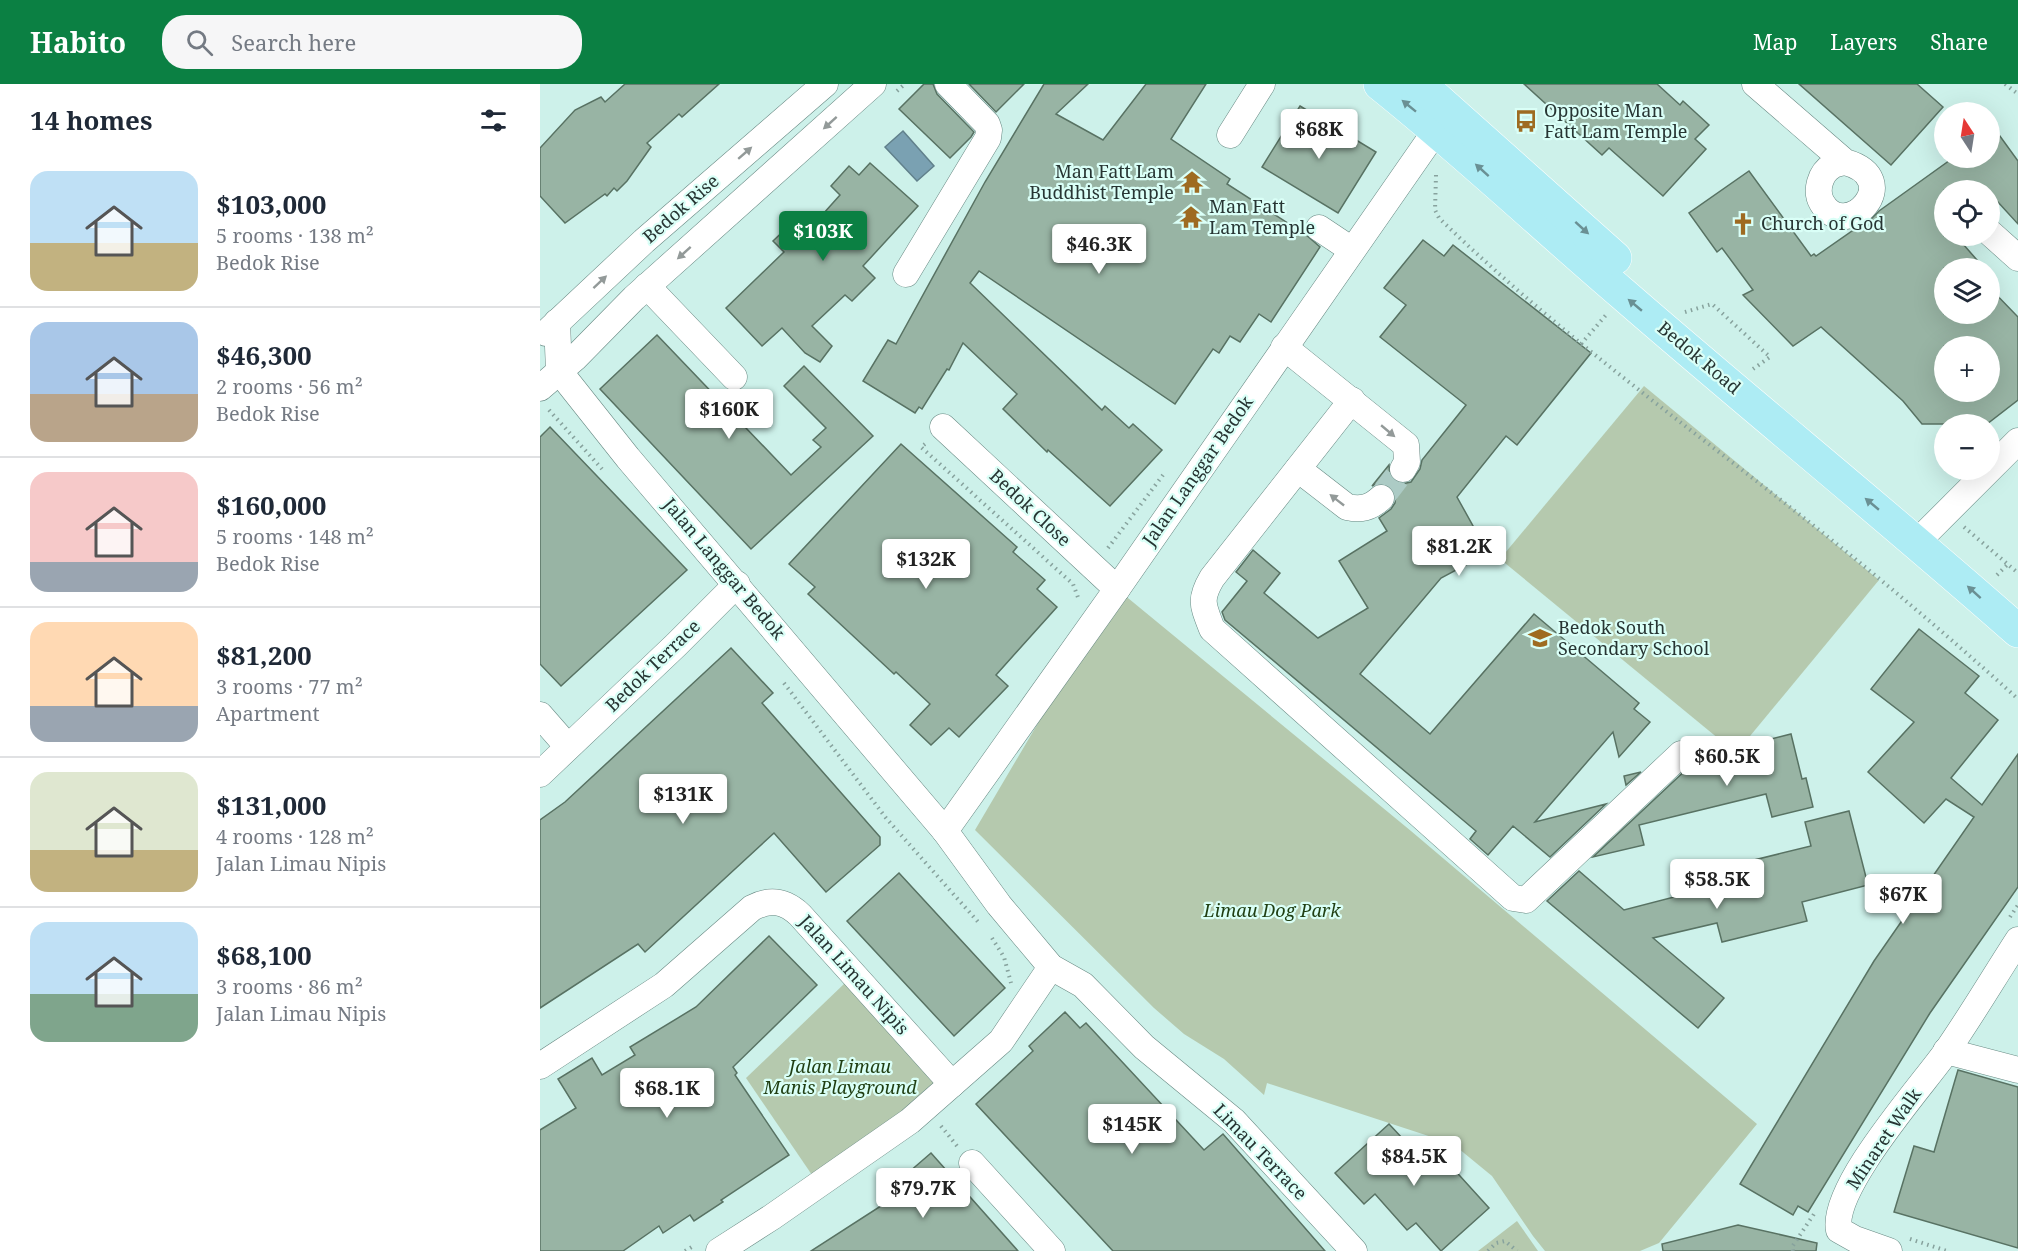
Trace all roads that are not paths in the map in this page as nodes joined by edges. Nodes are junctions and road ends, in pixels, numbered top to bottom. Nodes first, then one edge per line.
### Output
1 (825, 84) edge
2 (873, 84) edge
3 (948, 84) edge
4 (1262, 84) edge
5 (1380, 84) edge
6 (1420, 84) edge
7 (1755, 84) edge
8 (1438, 127) junction
9 (1230, 135) dead end
10 (1845, 162) dead end
11 (1319, 228) dead end
12 (2000, 242) edge
13 (1352, 250) junction
14 (2018, 258) edge
15 (906, 274) dead end
16 (647, 286) junction
17 (548, 331) edge
18 (1284, 347) junction
19 (559, 371) junction
20 (734, 377) dead end
21 (543, 397) edge
22 (1352, 400) junction
23 (943, 427) road end
24 (2018, 441) edge
25 (1298, 469) junction
26 (1403, 469) tunnel mouth
27 (1381, 498) tunnel mouth
28 (1931, 528) junction
29 (2006, 573) edge
30 (737, 584) junction
31 (1117, 589) junction
32 (2018, 603) edge
33 (2018, 631) edge
34 (540, 715) edge
35 (568, 747) junction
36 (1681, 754) dead end
37 (540, 774) edge
38 (945, 831) junction
39 (2018, 940) edge
40 (1051, 967) junction
41 (1946, 1051) junction
42 (540, 1066) edge
43 (2018, 1070) edge
44 (952, 1084) junction
45 (965, 1155) road end
46 (1896, 1244) edge
47 (719, 1251) edge
48 (1052, 1251) edge
49 (1354, 1251) edge

17 -> 1 street, Bedok Rise
2 -> 16 street, Bedok Rise
3 - 15 street
4 - 9 street
8 -> 5 main road, Bedok Road
6 - 8 main road, Bedok Road
7 - 10 street
8 - 13 street, Jalan Langgar Bedok
8 -> 28 main road, Bedok Road
28 -> 8 main road, Bedok Road
11 - 13 street
12 - 14 street
13 - 18 street, Jalan Langgar Bedok
16 - 19 street, Bedok Rise
16 - 20 street
17 - 19 street
18 - 22 street
18 - 31 street, Jalan Langgar Bedok
19 - 21 street, Bedok Rise
19 - 30 street, Jalan Langgar Bedok
22 - 25 street
22 -> 26 street
23 - 31 street, Bedok Close
24 - 28 street
27 -> 25 street
25 - 36 street
28 - 29 main road, Bedok Road
33 -> 28 main road, Bedok Road
29 - 32 main road, Bedok Road
30 - 35 street, Bedok Terrace
30 - 38 street, Jalan Langgar Bedok
31 - 38 street, Jalan Langgar Bedok
34 - 35 street
35 - 37 street, Bedok Terrace
38 - 40 street, Jalan Langgar Bedok
39 - 41 street, Minaret Walk
40 - 44 street
40 - 49 street, Limau Terrace
41 - 43 street
41 - 46 street, Minaret Walk
42 - 44 street, Jalan Limau Nipis
44 - 47 street
45 - 48 street

